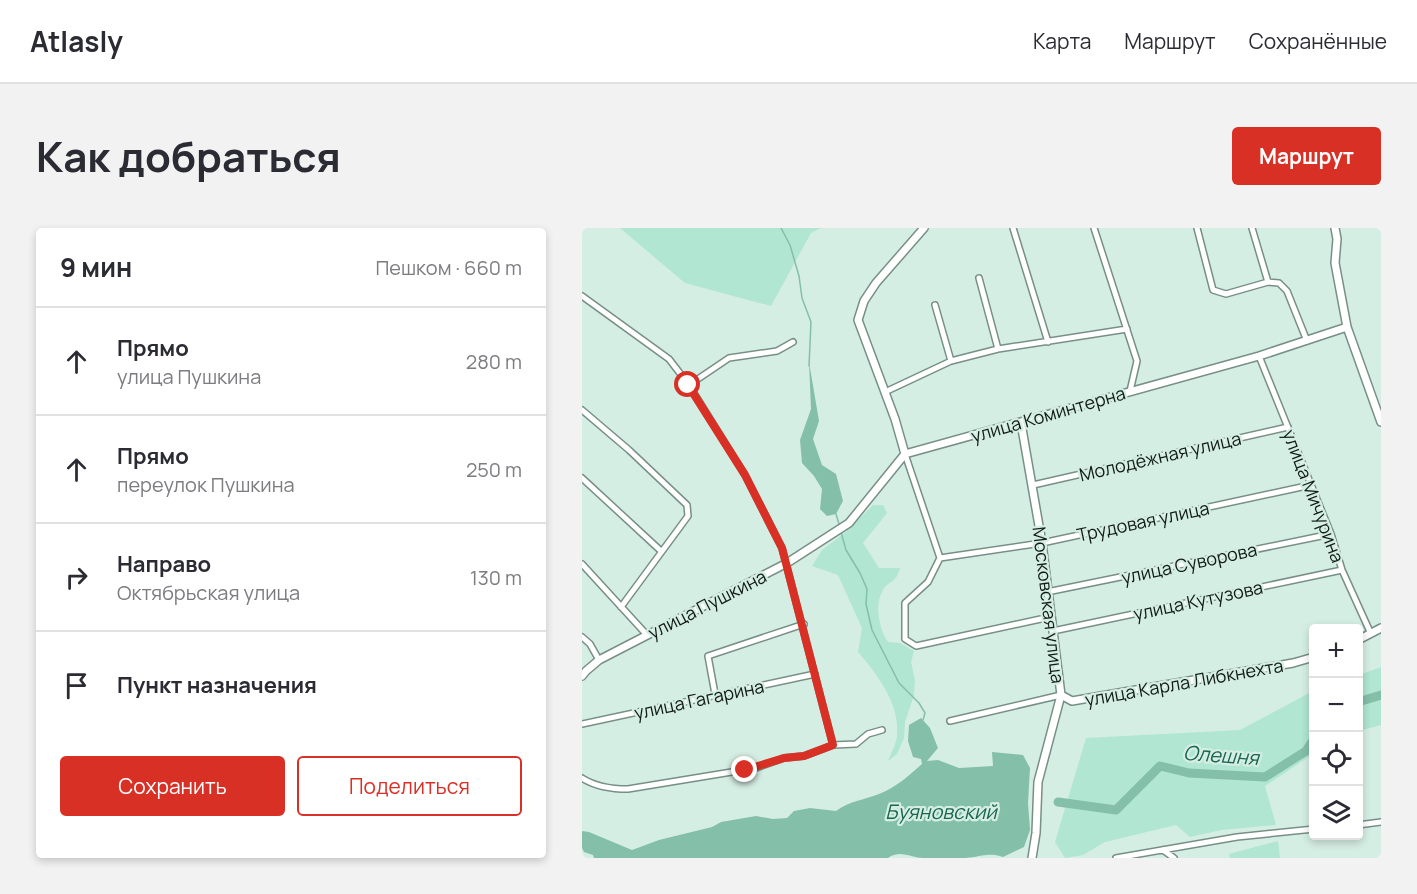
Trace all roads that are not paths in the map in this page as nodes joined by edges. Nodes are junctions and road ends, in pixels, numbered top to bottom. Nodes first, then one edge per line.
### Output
1 (924, 228) edge
2 (1013, 228) edge
3 (1094, 228) edge
4 (1197, 228) edge
5 (1252, 228) edge
6 (1335, 228) edge
7 (979, 278) dead end
8 (1268, 282) junction
9 (582, 296) edge
10 (935, 305) dead end
11 (1347, 327) junction
12 (1127, 329) junction
13 (1307, 341) junction
14 (793, 342) dead end
15 (1048, 342) junction
16 (998, 349) junction
17 (1259, 356) junction
18 (951, 361) junction
19 (688, 385) junction
20 (1130, 391) junction
21 (885, 392) junction
22 (582, 410) edge
23 (1381, 422) edge
24 (1021, 423) junction
25 (1288, 427) junction
26 (904, 454) junction
27 (582, 478) edge
28 (1033, 485) junction
29 (1311, 485) junction
30 (1331, 534) junction
31 (1042, 543) junction
32 (661, 551) junction
33 (940, 558) junction
34 (787, 563) junction
35 (582, 564) edge
36 (1342, 570) junction
37 (1047, 592) junction
38 (621, 607) junction
39 (1050, 616) junction
40 (804, 624) junction
41 (1381, 628) edge
42 (1053, 631) junction
43 (646, 634) junction
44 (1371, 634) junction
45 (582, 637) edge
46 (1363, 638) edge
47 (1309, 658) edge
48 (599, 660) junction
49 (815, 674) junction
50 (582, 676) edge
51 (715, 694) junction
52 (1061, 695) junction
53 (1072, 701) junction
54 (1057, 712) junction
55 (950, 721) dead end
56 (582, 724) edge
57 (882, 730) dead end
58 (833, 745) junction
59 (582, 778) edge
60 (1381, 822) edge
61 (1363, 824) edge
62 (1309, 830) edge
63 (1163, 850) junction
64 (1134, 856) edge
65 (1032, 858) edge
66 (1116, 858) edge
67 (1174, 858) edge

1 - 21 street
2 - 15 street
3 - 12 street
4 - 8 street
5 - 8 street
6 - 11 street
7 - 16 street
8 - 13 street
9 - 19 street, улица Пушкина
10 - 18 street
11 - 13 street, улица Коминтерна
11 - 23 street
12 - 15 street
12 - 20 street
13 - 17 street, улица Коминтерна
14 - 19 street
15 - 16 street
16 - 18 street
17 - 20 street, улица Коминтерна
17 - 25 street, улица Мичурина
18 - 21 street
19 - 34 street, улица Пушкина
20 - 24 street, улица Коминтерна
21 - 26 street
22 - 32 street
24 - 26 street, улица Коминтерна
24 - 28 street, Московская улица
25 - 28 street, Молодёжная улица
25 - 29 street, улица Мичурина
26 - 33 street
26 - 34 street
27 - 32 street
28 - 31 street, Московская улица
29 - 30 street, улица Мичурина
29 - 31 street, Трудовая улица
30 - 36 street, улица Мичурина
30 - 37 street, улица Суворова
31 - 33 street, Трудовая улица
31 - 37 street, Московская улица
32 - 38 street
33 - 39 street
34 - 40 street
34 - 43 street, улица Пушкина
35 - 38 street
36 - 42 street, улица Кутузова
36 - 44 street, улица Мичурина
37 - 39 street, Московская улица
38 - 43 street
39 - 42 street, Московская улица
40 - 49 street
40 - 51 street
41 - 44 street
42 - 52 street, Московская улица
43 - 48 street, улица Пушкина
44 - 46 street
45 - 48 street
47 - 53 street, улица Карла Либкнехта
48 - 50 street, улица Пушкина
49 - 51 street, улица Гагарина
49 - 58 street
51 - 56 street, улица Гагарина
52 - 53 street, улица Карла Либкнехта
52 - 54 street, Московская улица
52 - 55 street, улица Карла Либкнехта
53 - 54 street
54 - 65 street, Московская улица
57 - 58 street
58 - 59 street
60 - 61 street
62 - 63 street
63 - 64 street
63 - 67 street
64 - 66 street

